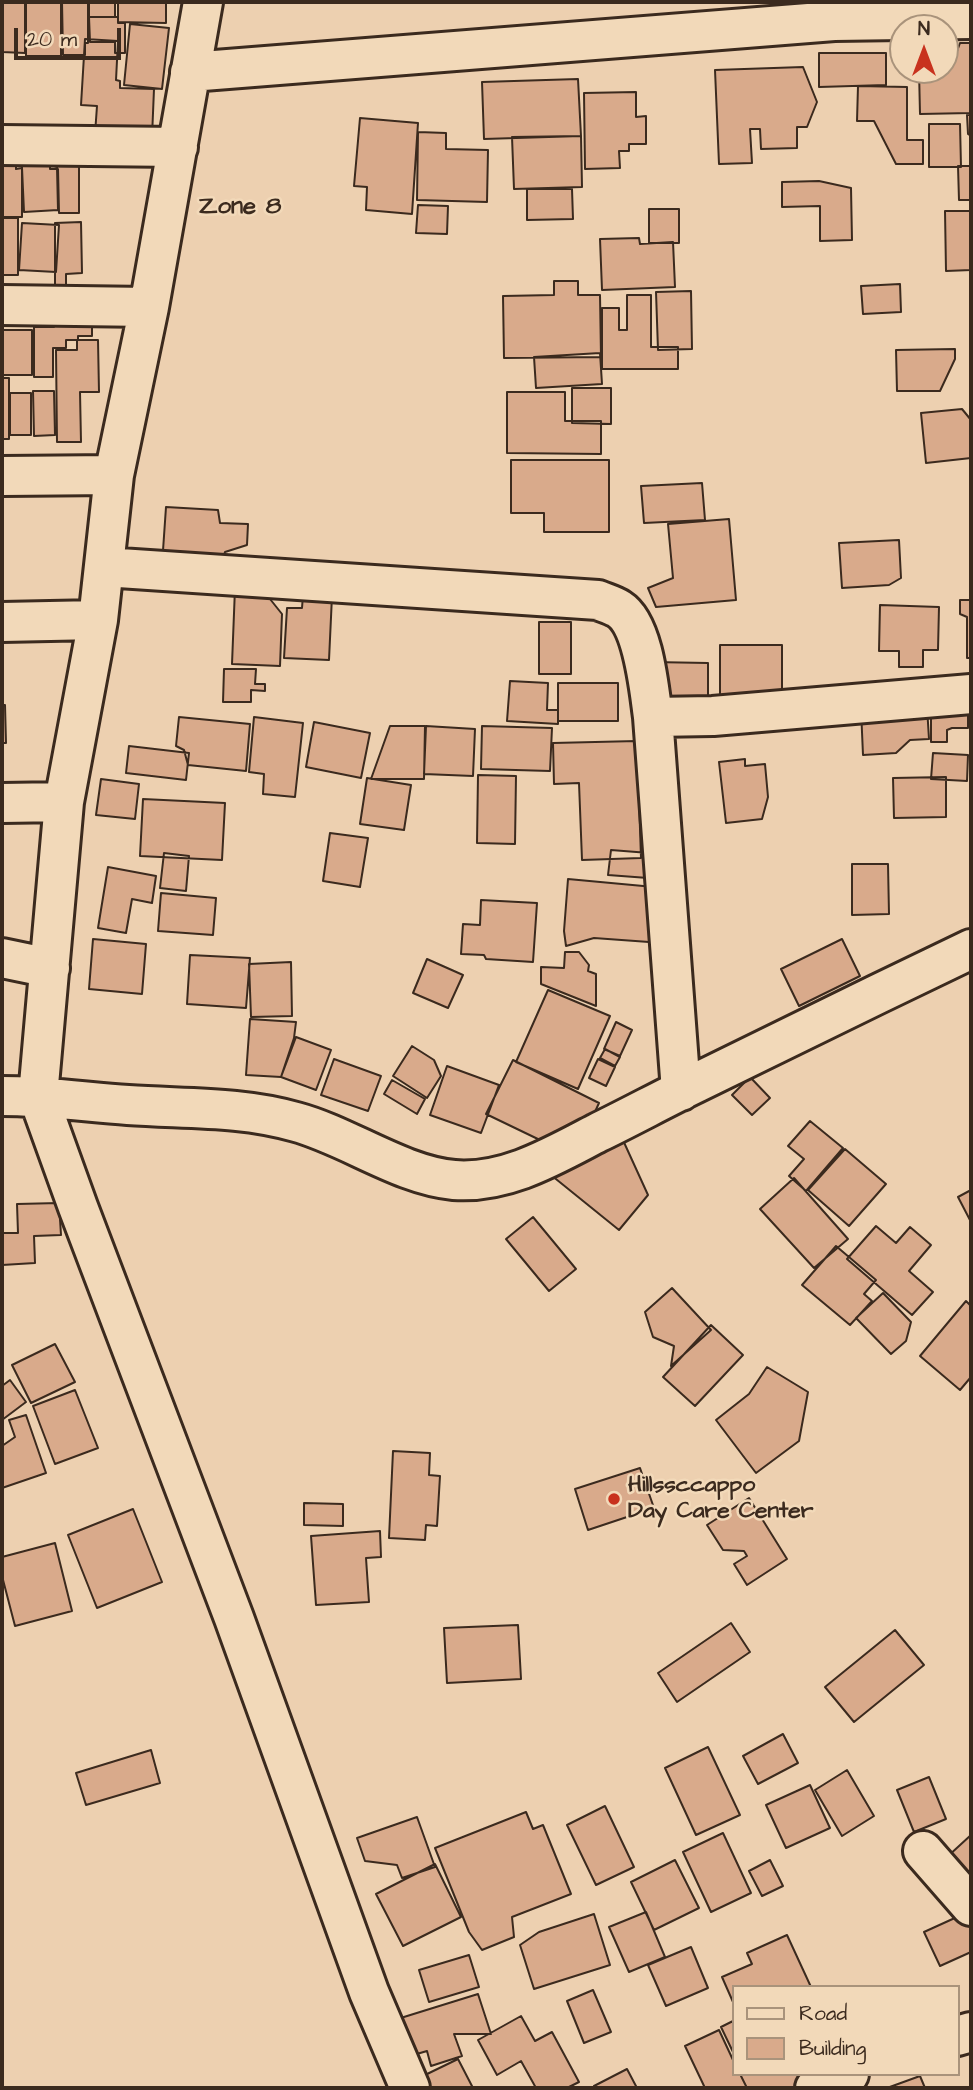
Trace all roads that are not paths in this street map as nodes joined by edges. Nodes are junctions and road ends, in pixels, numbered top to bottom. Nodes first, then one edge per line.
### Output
1 (203, 2) edge
2 (841, 11) edge
3 (971, 19) edge
4 (190, 72) junction
5 (2, 145) edge
6 (178, 147) junction
7 (2, 305) edge
8 (149, 307) junction
9 (114, 475) junction
10 (2, 476) edge
11 (104, 567) junction
12 (98, 620) junction
13 (2, 622) edge
14 (971, 694) edge
15 (653, 717) junction
16 (2, 803) edge
17 (64, 803) junction
18 (971, 948) edge
19 (2, 958) edge
20 (50, 968) junction
21 (681, 1091) junction
22 (20, 1096) edge
23 (923, 1851) dead end
24 (971, 1906) edge
25 (844, 2076) edge
26 (410, 2088) edge
27 (815, 2088) edge

1 - 4 street
2 - 3 street
2 - 4 street
4 - 6 street
5 - 6 street
6 - 8 street
7 - 8 street
8 - 9 street
9 - 10 street
9 - 11 street
11 - 12 street
11 - 15 street
12 - 13 street
12 - 17 street
14 - 15 street
15 - 21 street
16 - 17 street
17 - 20 street
18 - 21 street
19 - 20 street
20 - 22 street
21 - 22 street
22 - 26 street
23 - 24 street
25 - 27 street

